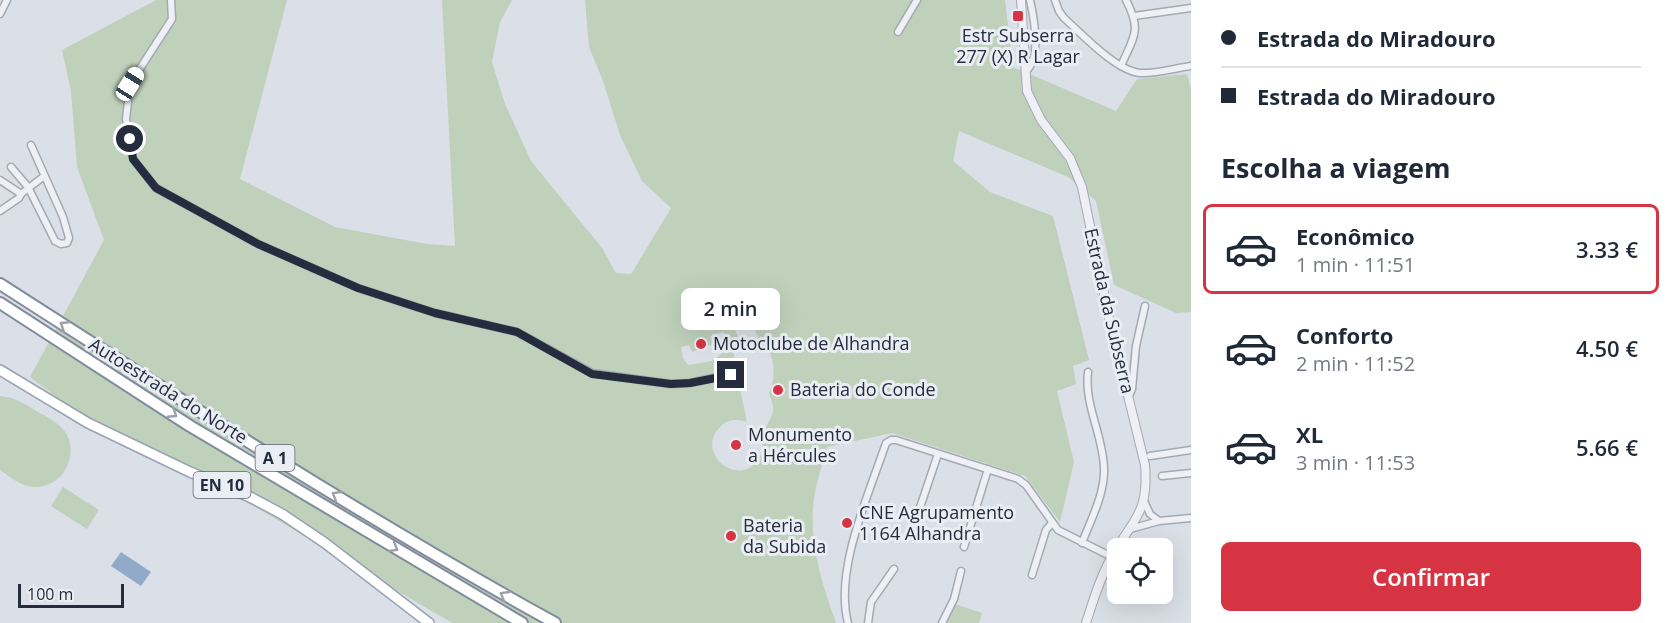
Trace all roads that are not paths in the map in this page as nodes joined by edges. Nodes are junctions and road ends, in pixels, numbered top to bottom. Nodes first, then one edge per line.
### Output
1 (7, 0) edge
2 (171, 0) edge
3 (917, 0) edge
4 (1021, 0) edge
5 (1030, 0) edge
6 (1055, 0) edge
7 (1126, 0) edge
8 (1191, 8) edge
9 (0, 14) edge
10 (1134, 16) junction
11 (898, 32) dead end
12 (1121, 66) junction
13 (1191, 66) edge
14 (1025, 72) junction
15 (31, 145) dead end
16 (11, 167) dead end
17 (43, 177) junction
18 (0, 180) edge
19 (28, 187) junction
20 (21, 194) junction
21 (0, 211) edge
22 (0, 284) edge
23 (0, 303) edge
24 (1145, 306) dead end
25 (0, 370) edge
26 (1088, 372) dead end
27 (731, 375) dead end
28 (1129, 396) junction
29 (1191, 450) edge
30 (938, 454) junction
31 (1150, 456) dead end
32 (988, 469) junction
33 (1191, 472) edge
34 (1162, 476) dead end
35 (1144, 501) junction
36 (1191, 518) edge
37 (1159, 521) junction
38 (1052, 523) junction
39 (1130, 529) junction
40 (911, 534) dead end
41 (1124, 538) edge
42 (1082, 543) junction
43 (964, 547) dead end
44 (1107, 555) edge
45 (1107, 567) edge
46 (894, 569) dead end
47 (962, 571) dead end
48 (1032, 575) dead end
49 (429, 623) edge
50 (522, 623) edge
51 (555, 623) edge
52 (848, 623) edge
53 (868, 623) edge
54 (942, 623) edge
55 (1086, 623) edge

1 - 9 street
2 - 27 street
3 - 11 street
4 - 14 street, Estrada da Subserra
5 - 14 street
6 - 12 street
7 - 10 street
8 - 10 street
10 - 12 street
12 - 13 street
14 - 28 street, Estrada da Subserra
15 - 17 street
16 - 19 street
17 - 19 street
17 - 19 street
18 - 20 street
19 - 20 street
20 - 21 street
51 -> 22 highway, Autoestrada do Norte / A 1
23 -> 50 highway, Autoestrada do Norte / A 1
24 - 28 street
25 - 49 main road, EN 10
26 - 42 street
28 - 35 street, Estrada da Subserra
29 - 31 street
30 - 32 street
30 - 40 street
30 - 52 street
32 - 38 street
32 - 43 street
33 - 34 street
35 - 37 street
35 - 39 street, Estrada da Subserra
36 - 37 street
37 - 39 street
38 - 42 street
38 - 48 street
39 - 41 street, Estrada da Subserra
42 - 44 street
45 - 55 street, Estrada da Subserra
46 - 53 street
47 - 54 street

